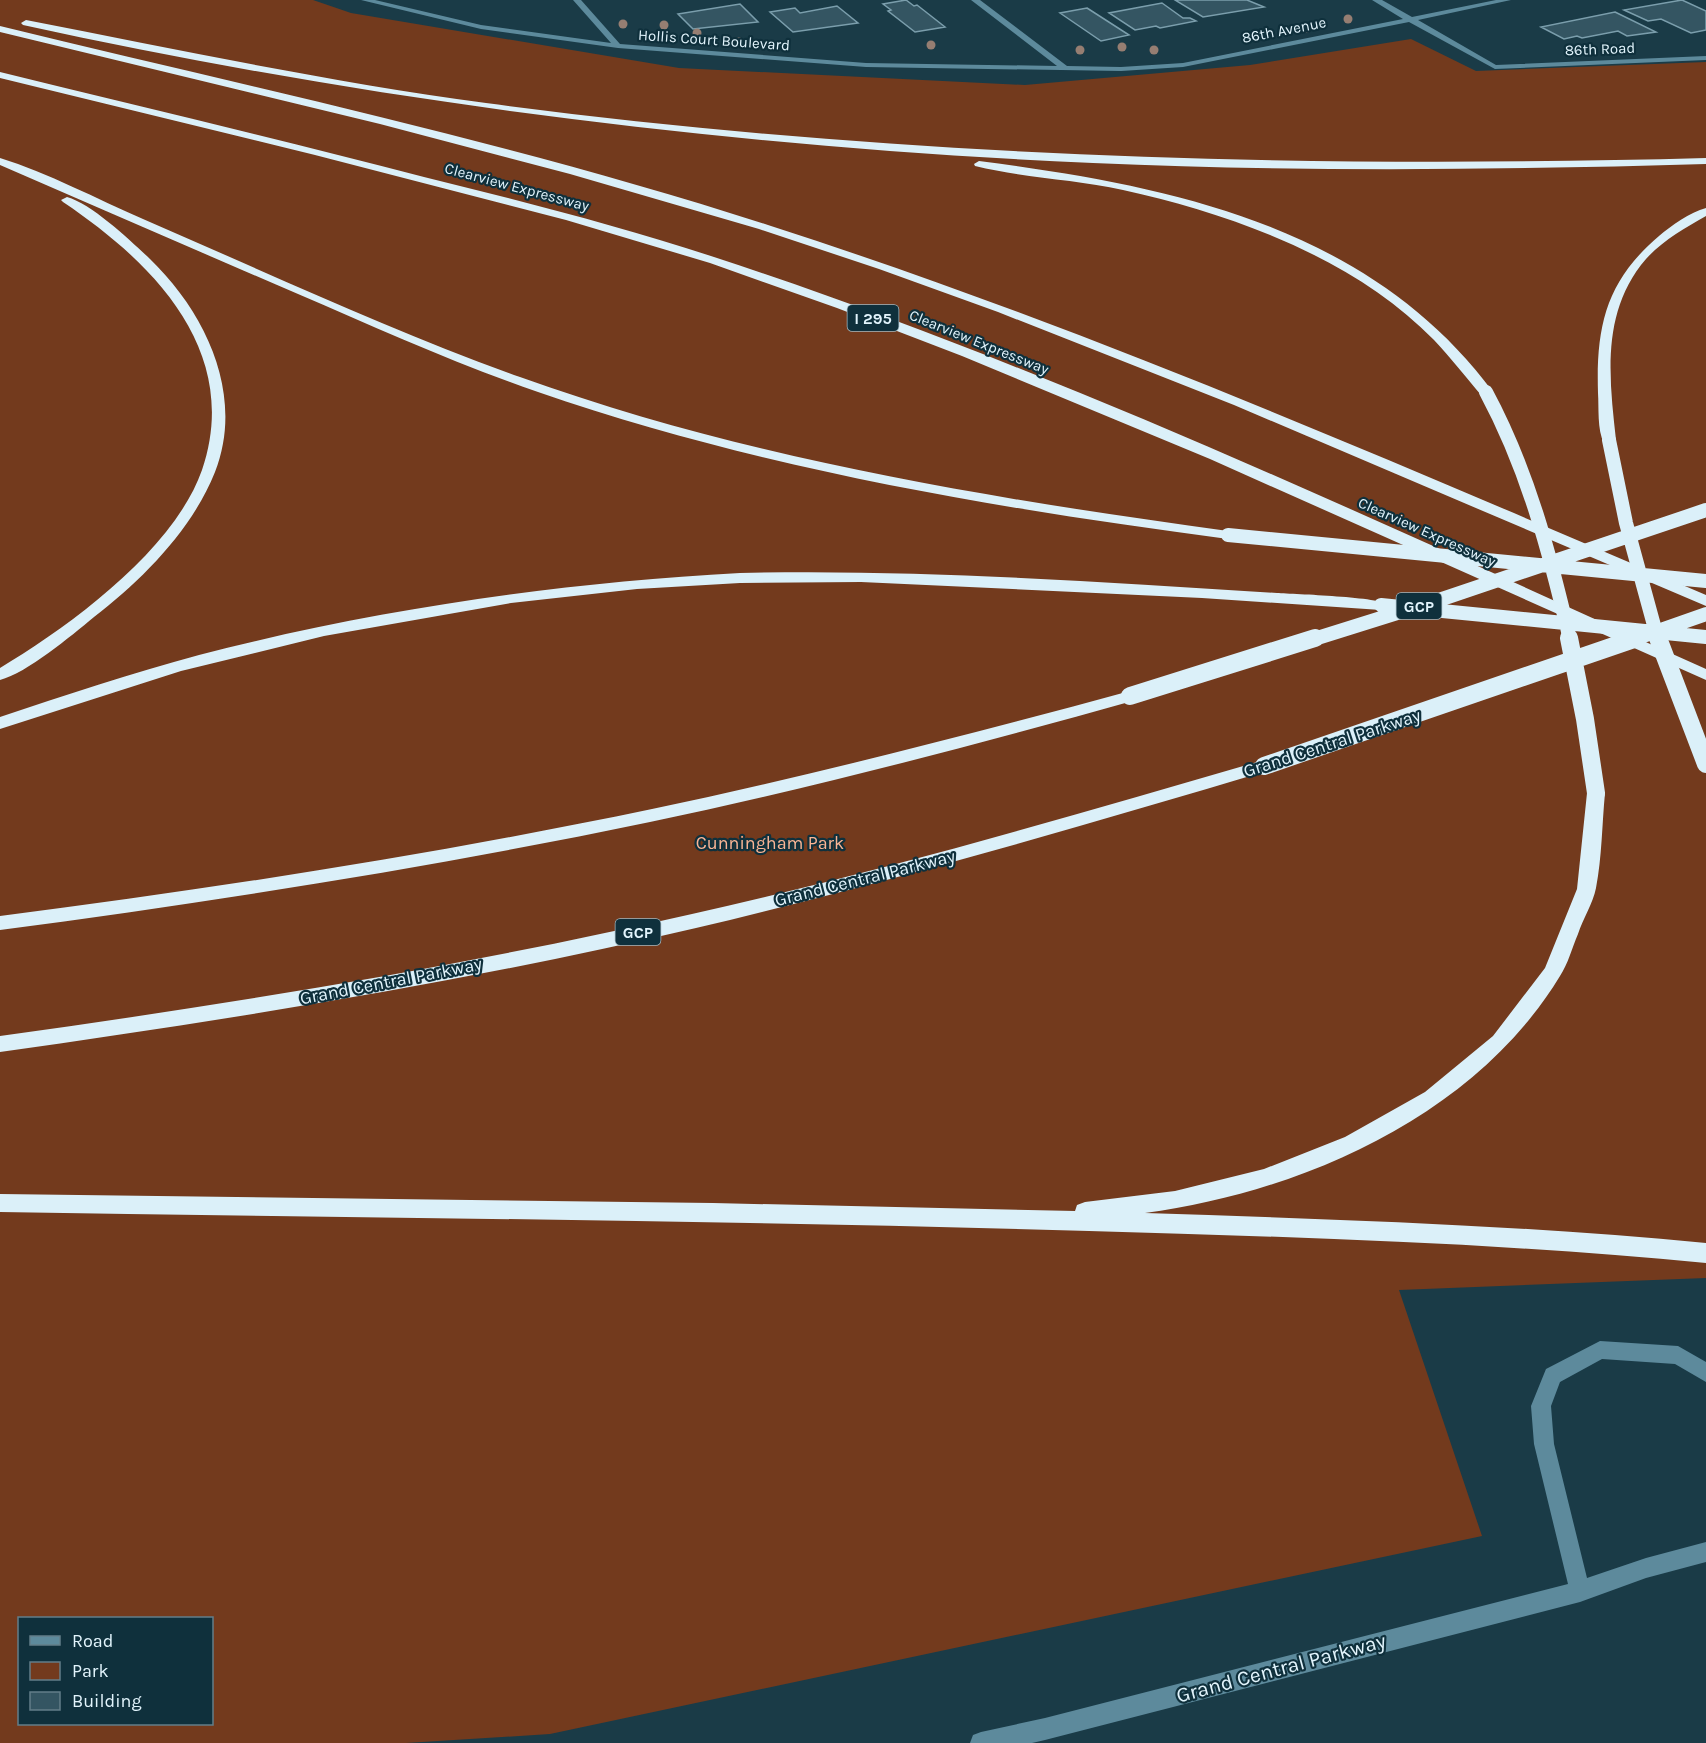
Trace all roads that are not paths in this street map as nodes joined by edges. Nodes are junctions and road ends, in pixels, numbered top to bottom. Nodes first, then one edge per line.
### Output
1 (365, 0) edge
2 (577, 0) edge
3 (975, 0) edge
4 (1376, 0) edge
5 (1507, 0) edge
6 (0, 18) edge
7 (1407, 19) junction
8 (0, 29) edge
9 (618, 46) junction
10 (1706, 58) edge
11 (1065, 68) junction
12 (0, 75) edge
13 (756, 137) junction
14 (1706, 161) edge
15 (0, 162) edge
16 (1706, 211) edge
17 (1706, 510) edge
18 (1706, 581) edge
19 (1706, 601) edge
20 (1706, 614) edge
21 (1706, 637) edge
22 (0, 675) edge
23 (1706, 675) edge
24 (0, 723) edge
25 (1706, 764) edge
26 (0, 923) edge
27 (0, 1044) edge
28 (0, 1203) edge
29 (1005, 1218) junction
30 (1706, 1253) edge
31 (1706, 1372) edge
32 (1706, 1552) edge
33 (1580, 1591) junction
34 (981, 1743) edge

1 - 9 street, Hollis Court Boulevard
2 - 9 street
3 - 11 street
4 - 7 street
5 - 7 street, 86th Avenue
6 - 13 highway
7 - 10 street, 86th Road
7 - 11 street, 86th Avenue
8 - 19 highway, Clearview Expressway
9 - 11 street, Hollis Court Boulevard
12 - 23 highway, Clearview Expressway / I 295
13 - 14 highway
13 - 29 highway, bridge
15 - 18 highway, bridge
15 - 22 highway
16 - 25 highway, bridge
17 - 26 highway, GCP, bridge
20 - 27 highway, Grand Central Parkway / GCP, bridge
21 - 24 highway, bridge
28 - 29 highway
29 - 30 highway
31 - 33 street
32 - 33 street, Grand Central Parkway
33 - 34 street, Grand Central Parkway

